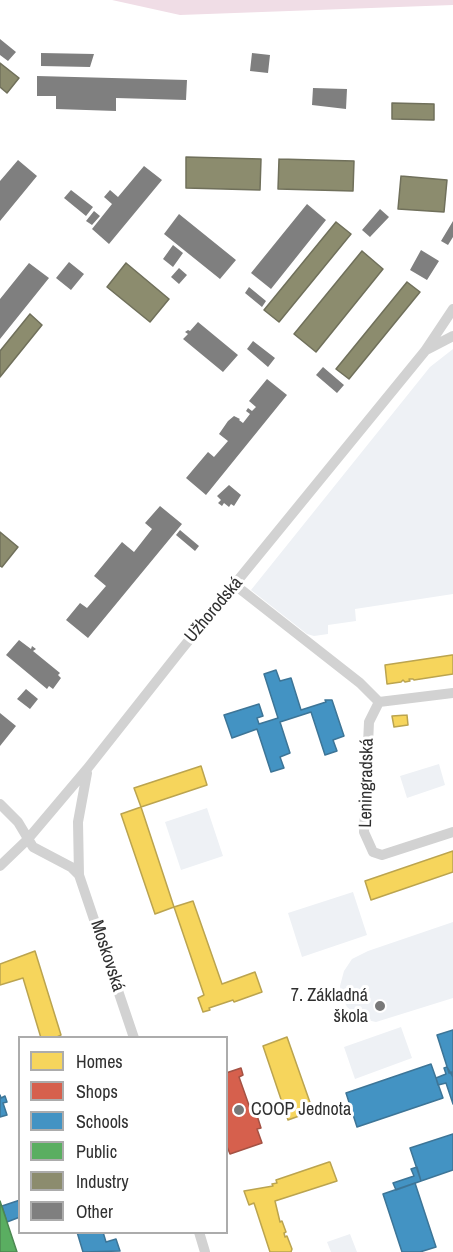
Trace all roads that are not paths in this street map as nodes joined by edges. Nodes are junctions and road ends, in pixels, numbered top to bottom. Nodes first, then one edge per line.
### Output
1 (453, 309) edge
2 (453, 336) edge
3 (425, 351) junction
4 (235, 585) junction
5 (453, 693) edge
6 (380, 702) junction
7 (87, 770) junction
8 (0, 804) edge
9 (453, 832) edge
10 (27, 840) junction
11 (0, 866) edge
12 (79, 874) junction
13 (133, 1036) edge
14 (199, 1234) edge
15 (205, 1252) edge

1 - 3 street, Užhorodská
2 - 3 street, Užhorodská
3 - 4 street, Užhorodská
4 - 6 street
4 - 7 street, Užhorodská
5 - 6 street
6 - 9 street, Leningradská
7 - 10 street, Užhorodská
7 - 12 street, Moskovská
8 - 10 street
10 - 11 street, Užhorodská
10 - 12 street
12 - 13 street, Moskovská
14 - 15 street

